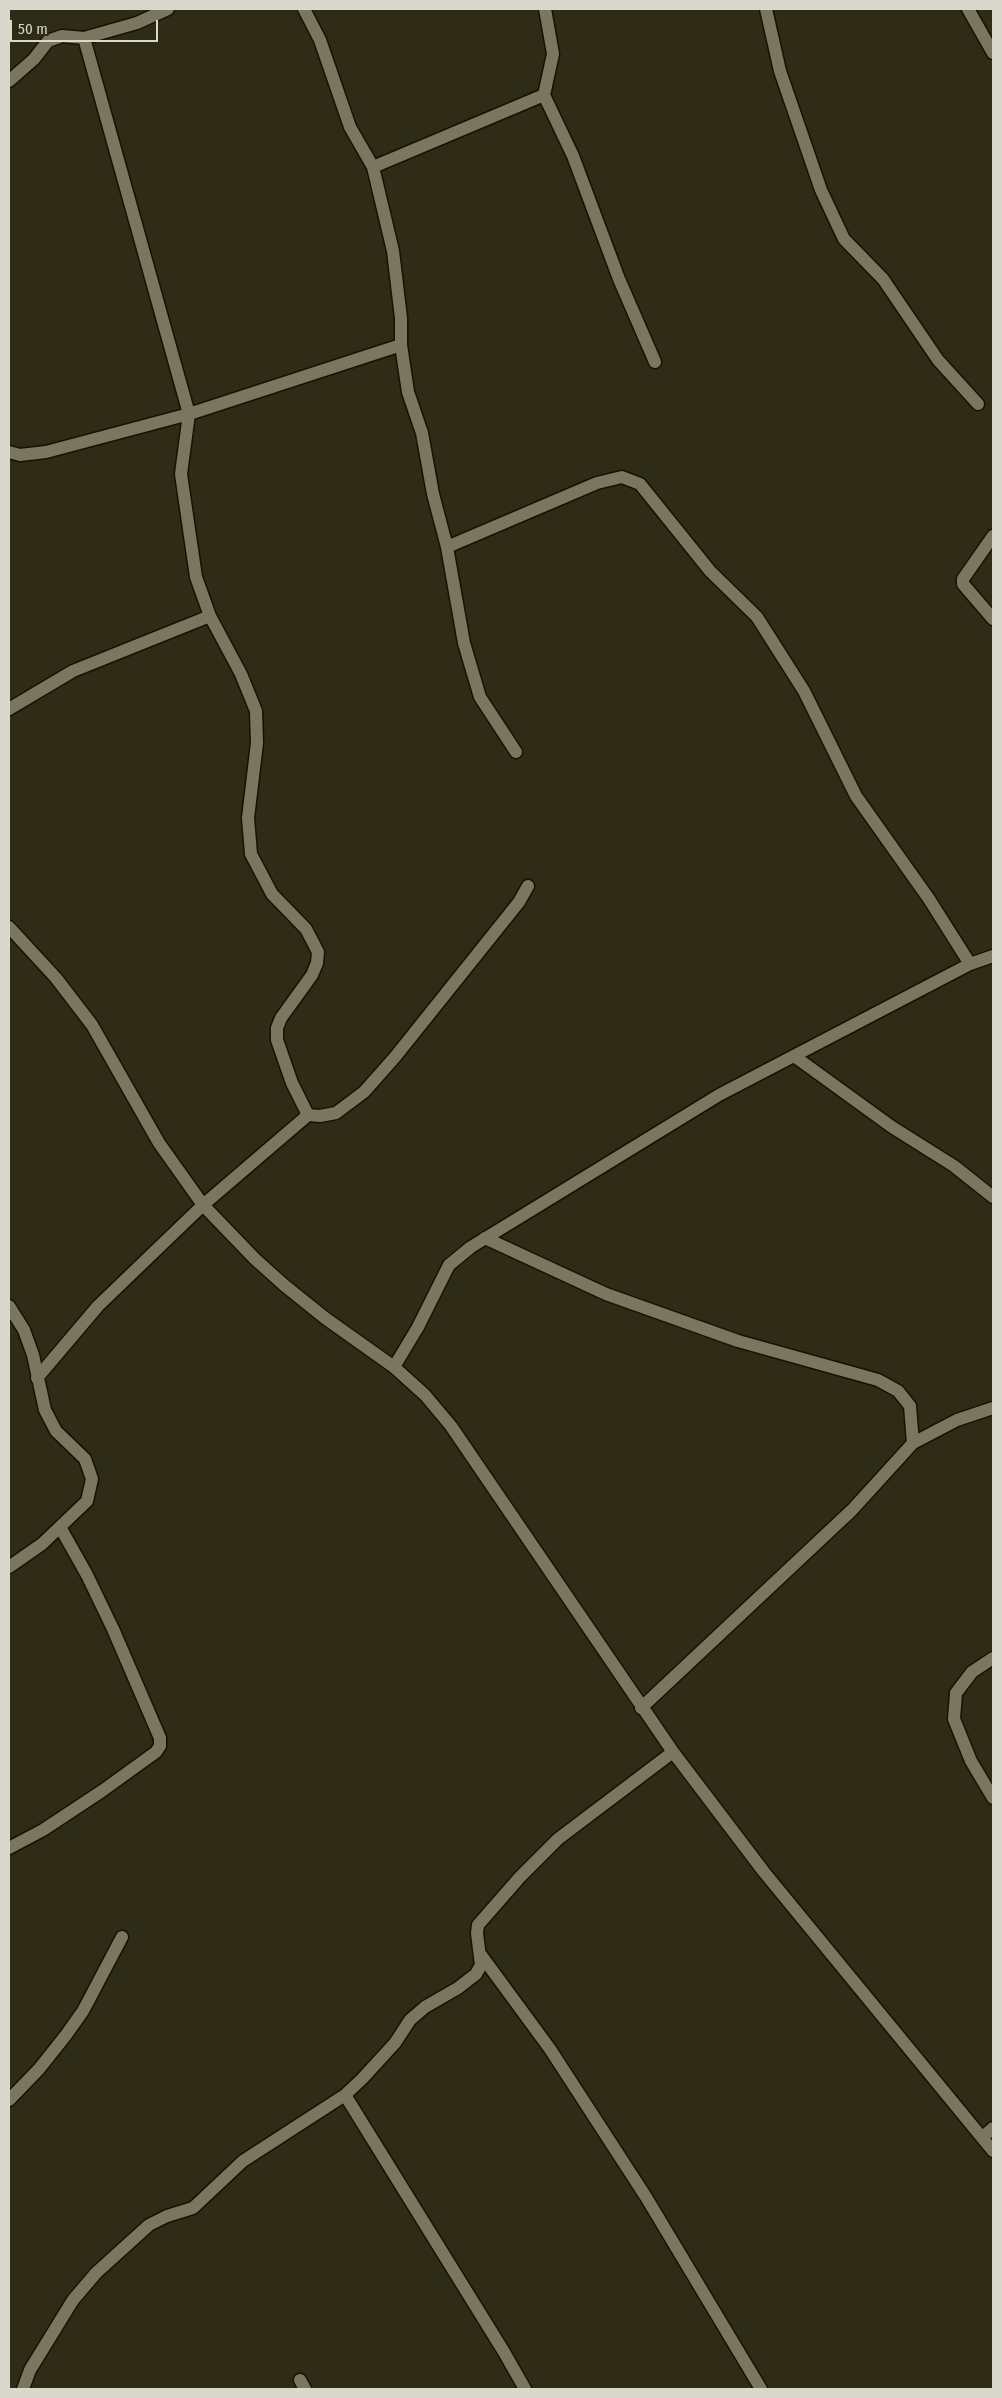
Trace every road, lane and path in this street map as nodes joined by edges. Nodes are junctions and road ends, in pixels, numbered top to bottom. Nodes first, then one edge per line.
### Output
1 (168, 9) edge
2 (304, 9) edge
3 (545, 9) edge
4 (766, 9) edge
5 (968, 9) edge
6 (84, 38) junction
7 (993, 53) edge
8 (9, 81) edge
9 (544, 95) junction
10 (373, 166) junction
11 (401, 345) junction
12 (654, 362) dead end
13 (978, 404) dead end
14 (189, 414) junction
15 (9, 452) edge
16 (993, 536) edge
17 (447, 547) junction
18 (210, 616) junction
19 (993, 619) edge
20 (9, 709) edge
21 (516, 752) dead end
22 (528, 886) dead end
23 (9, 927) edge
24 (993, 956) edge
25 (970, 964) junction
26 (794, 1056) junction
27 (308, 1115) junction
28 (993, 1197) edge
29 (203, 1204) junction
30 (485, 1238) junction
31 (9, 1306) edge
32 (394, 1367) junction
33 (37, 1378) junction
34 (993, 1408) edge
35 (914, 1443) junction
36 (60, 1527) junction
37 (9, 1567) edge
38 (993, 1658) edge
39 (641, 1708) junction
40 (673, 1752) junction
41 (993, 1798) edge
42 (9, 1848) edge
43 (122, 1937) dead end
44 (480, 1955) junction
45 (345, 2094) junction
46 (9, 2100) edge
47 (993, 2128) edge
48 (983, 2137) junction
49 (993, 2151) edge
50 (23, 2389) edge
51 (525, 2389) edge
52 (761, 2389) edge

1 - 6 street
2 - 10 street
3 - 9 street
4 - 13 street
5 - 7 street
6 - 8 street
6 - 14 street
9 - 10 street
9 - 12 street
10 - 11 street
11 - 14 street
11 - 17 street
14 - 15 street
14 - 18 street
16 - 19 street
17 - 21 street
17 - 25 street
18 - 20 street
18 - 27 street
22 - 27 street
23 - 29 street
24 - 25 street
25 - 26 street
26 - 28 street
26 - 30 street
27 - 29 street
29 - 32 street
29 - 33 street
30 - 32 street
30 - 35 street
31 - 33 street
32 - 39 street
33 - 36 street
34 - 35 street
35 - 39 street
36 - 37 street
36 - 42 street
38 - 41 street
39 - 40 street
40 - 44 street
40 - 48 street
43 - 46 street
44 - 45 street
44 - 52 street
45 - 50 street
45 - 51 street
47 - 48 street
48 - 49 street

